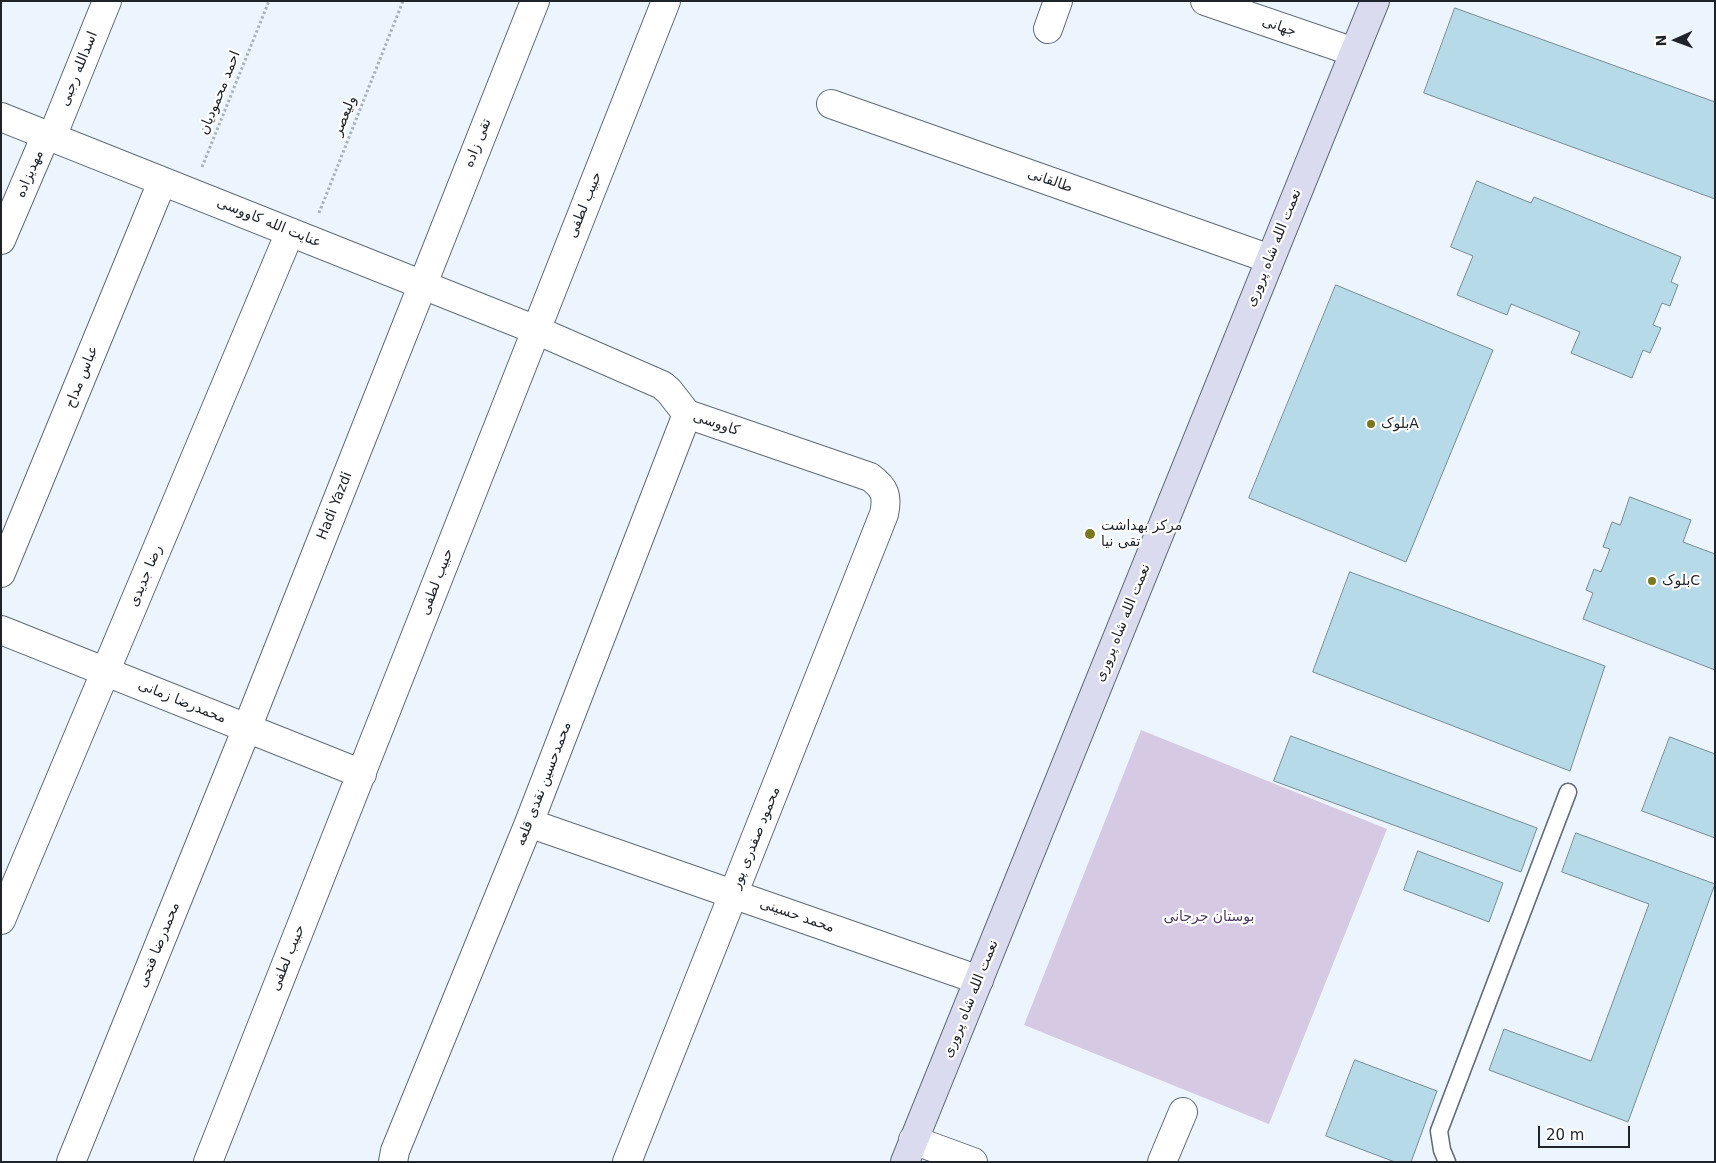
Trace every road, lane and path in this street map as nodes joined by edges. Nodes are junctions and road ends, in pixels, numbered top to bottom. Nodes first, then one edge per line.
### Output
1 (107, 1) edge
2 (269, 1) edge
3 (403, 1) edge
4 (535, 1) edge
5 (666, 1) edge
6 (1058, 1) edge
7 (1205, 1) edge
8 (1374, 1) edge
9 (1048, 29) dead end
10 (1354, 52) junction
11 (831, 104) dead end
12 (1, 118) edge
13 (49, 136) junction
14 (162, 182) junction
15 (192, 193) junction
16 (299, 236) junction
17 (1, 240) edge
18 (1270, 259) junction
19 (422, 284) junction
20 (536, 330) junction
21 (687, 414) junction
22 (884, 514) joint
23 (1, 573) edge
24 (1, 630) edge
25 (106, 671) junction
26 (247, 728) junction
27 (362, 774) junction
28 (1568, 792) dead end
29 (529, 823) junction
30 (734, 894) junction
31 (1, 920) edge
32 (979, 980) junction
33 (1183, 1112) dead end
34 (909, 1151) edge
35 (394, 1156) edge
36 (71, 1162) edge
37 (208, 1162) edge
38 (627, 1162) edge
39 (973, 1162) edge
40 (1162, 1162) edge
41 (1447, 1162) edge

1 - 13 street, اسدالله رجبی
2 - 15 path, احمد محمودیان
3 - 16 path, ولیعصر
4 - 19 street, تقی زاده
5 - 20 street, حبیب لطفی
6 - 9 street
7 - 10 street, جهانی
8 - 10 main road, نعمت الله شاه پروری
10 - 18 main road, نعمت الله شاه پروری
11 - 18 street, طالقانی
12 - 13 street, عنایت‌ الله کاووسی
13 - 14 street, عنایت‌ الله کاووسی
13 - 17 street, مهدیزاده
14 - 15 street, عنایت‌ الله کاووسی
14 - 23 street, عباس مداح
15 - 16 street, عنایت‌ الله کاووسی
16 - 19 street, عنایت‌ الله کاووسی
16 - 25 street, رضا جدیدی
18 - 32 main road, نعمت الله شاه پروری
19 - 20 street, عنایت‌ الله کاووسی
19 - 26 street, Hadi Yazdi
20 - 21 street, کاووسی
20 - 27 street, حبیب لطفی
21 - 22 street, کاووسی
21 - 29 street, محمدحسین نقدی قلعه
22 - 30 street, محمود صفدری پور
24 - 25 street, محمدرضا زمانی
25 - 26 street, محمدرضا زمانی
25 - 31 street, رضا جدیدی
26 - 27 street, محمدرضا زمانی
26 - 36 street, محمدرضا فتحی
27 - 37 street, حبیب لطفی
28 - 41 lane
29 - 30 street, محمد حسینی
29 - 35 street, محمدحسین نقدی قلعه
30 - 32 street, محمد حسینی
30 - 38 street, محمود صفدری پور
32 - 34 main road, نعمت الله شاه پروری
33 - 40 street
34 - 39 street

